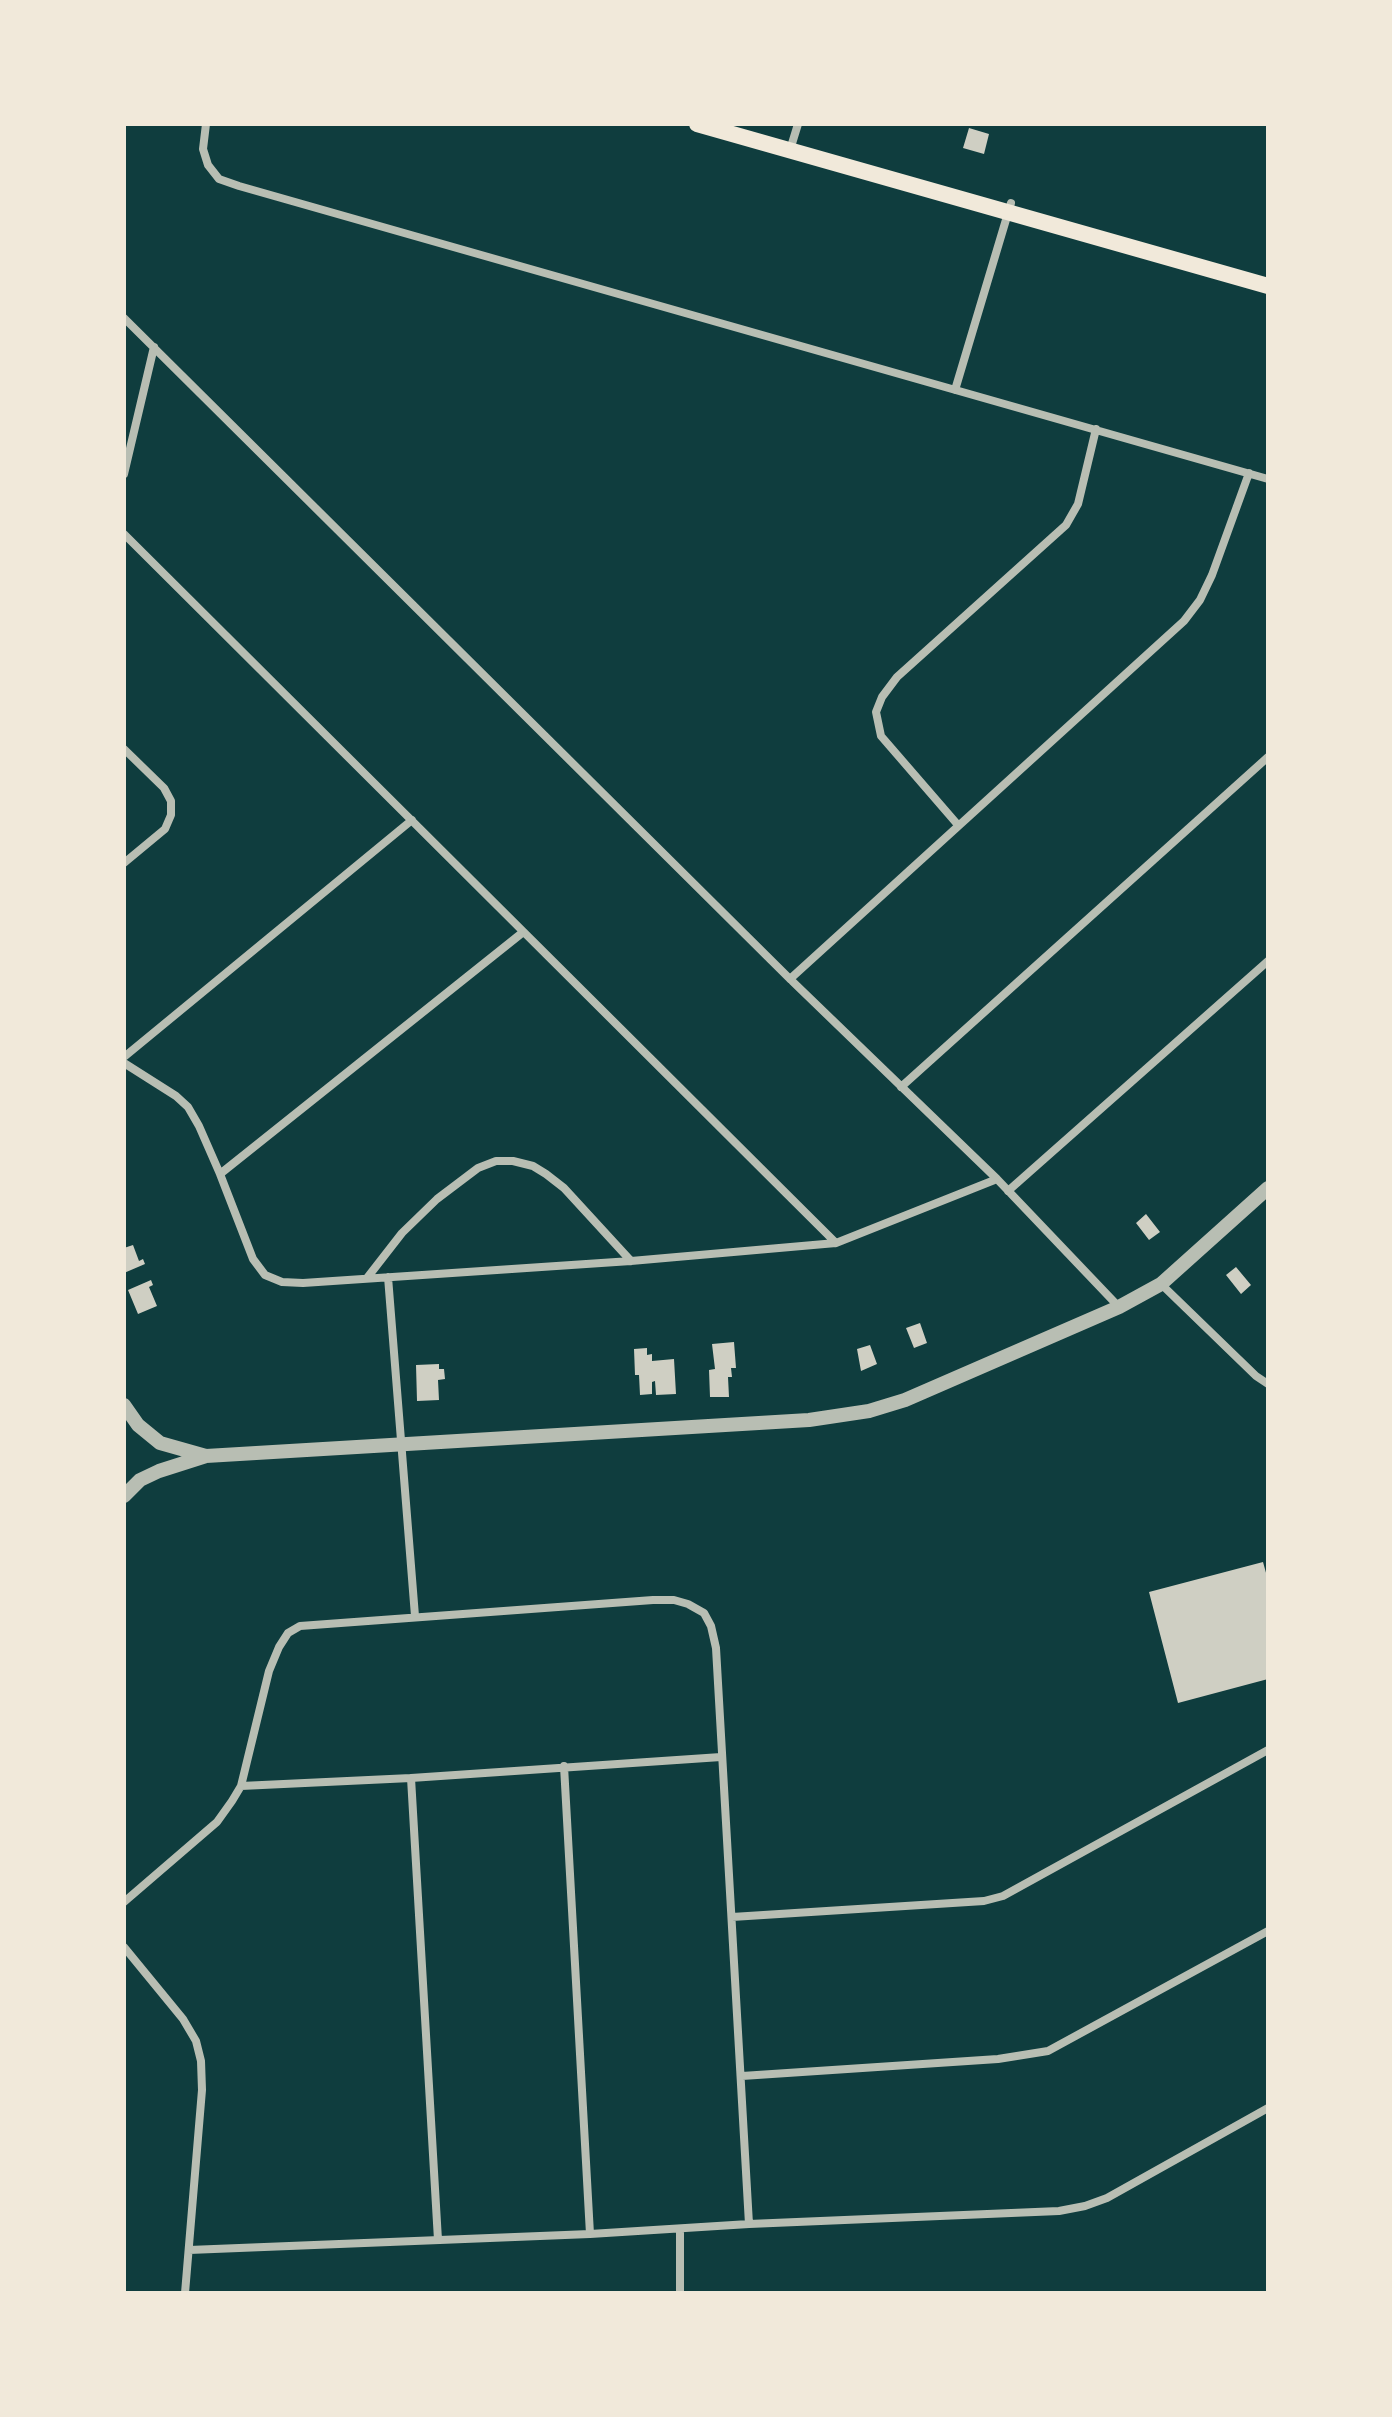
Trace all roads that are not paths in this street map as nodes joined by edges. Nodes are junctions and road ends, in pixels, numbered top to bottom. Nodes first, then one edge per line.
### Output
1 (206, 124) edge
2 (697, 124) edge
3 (735, 124) edge
4 (794, 138) edge
5 (1009, 207) junction
6 (1268, 277) edge
7 (1268, 286) edge
8 (124, 318) edge
9 (154, 347) junction
10 (955, 390) junction
11 (1096, 429) junction
12 (1249, 473) junction
13 (124, 474) edge
14 (1268, 479) edge
15 (124, 534) edge
16 (124, 749) edge
17 (1268, 757) edge
18 (412, 820) junction
19 (958, 825) junction
20 (124, 863) edge
21 (522, 933) junction
22 (1268, 961) edge
23 (790, 979) junction
24 (124, 1057) edge
25 (124, 1063) edge
26 (901, 1087) junction
27 (220, 1174) junction
28 (997, 1179) junction
29 (1268, 1188) edge
30 (1008, 1191) junction
31 (836, 1243) junction
32 (631, 1261) junction
33 (388, 1277) junction
34 (367, 1278) junction
35 (1161, 1284) junction
36 (1119, 1307) junction
37 (1268, 1384) edge
38 (124, 1405) edge
39 (400, 1443) junction
40 (206, 1456) junction
41 (124, 1496) edge
42 (415, 1616) junction
43 (1268, 1750) edge
44 (721, 1757) junction
45 (564, 1766) junction
46 (411, 1778) junction
47 (241, 1786) junction
48 (124, 1902) edge
49 (732, 1917) junction
50 (1268, 1931) edge
51 (124, 1947) edge
52 (742, 2076) junction
53 (1268, 2108) edge
54 (749, 2224) junction
55 (680, 2230) junction
56 (590, 2234) junction
57 (438, 2240) junction
58 (189, 2250) junction
59 (185, 2293) edge
60 (680, 2293) edge

1 - 10 street
2 - 4 main road
3 - 4 main road
4 - 5 main road
5 - 6 main road
5 - 7 main road
5 - 10 street
8 - 9 street
9 - 13 street
9 - 23 street
10 - 11 street
11 - 12 street
11 - 19 street
12 - 14 street
12 - 19 street
15 - 18 street
16 - 20 street
17 - 26 street
18 - 21 street
18 - 24 street
19 - 23 street
21 - 27 street
21 - 31 street
22 - 30 street
23 - 26 street
25 - 27 street
26 - 28 street
27 - 34 street
28 - 30 street
28 - 31 street
29 - 35 street
30 - 36 street
31 - 32 street
32 - 33 street
32 - 34 street
33 - 34 street
33 - 39 street
35 - 36 street
35 - 37 street
36 - 39 street
38 - 40 street
39 - 40 street
39 - 42 street
40 - 41 street
42 - 44 street
42 - 47 street
43 - 49 street
44 - 45 street
44 - 49 street
45 - 46 street
45 - 56 street
46 - 47 street
46 - 57 street
47 - 48 street
49 - 52 street
50 - 52 street
51 - 58 street
52 - 54 street
53 - 54 street
54 - 55 street
55 - 56 street
55 - 60 street
56 - 57 street
57 - 58 street
58 - 59 street

